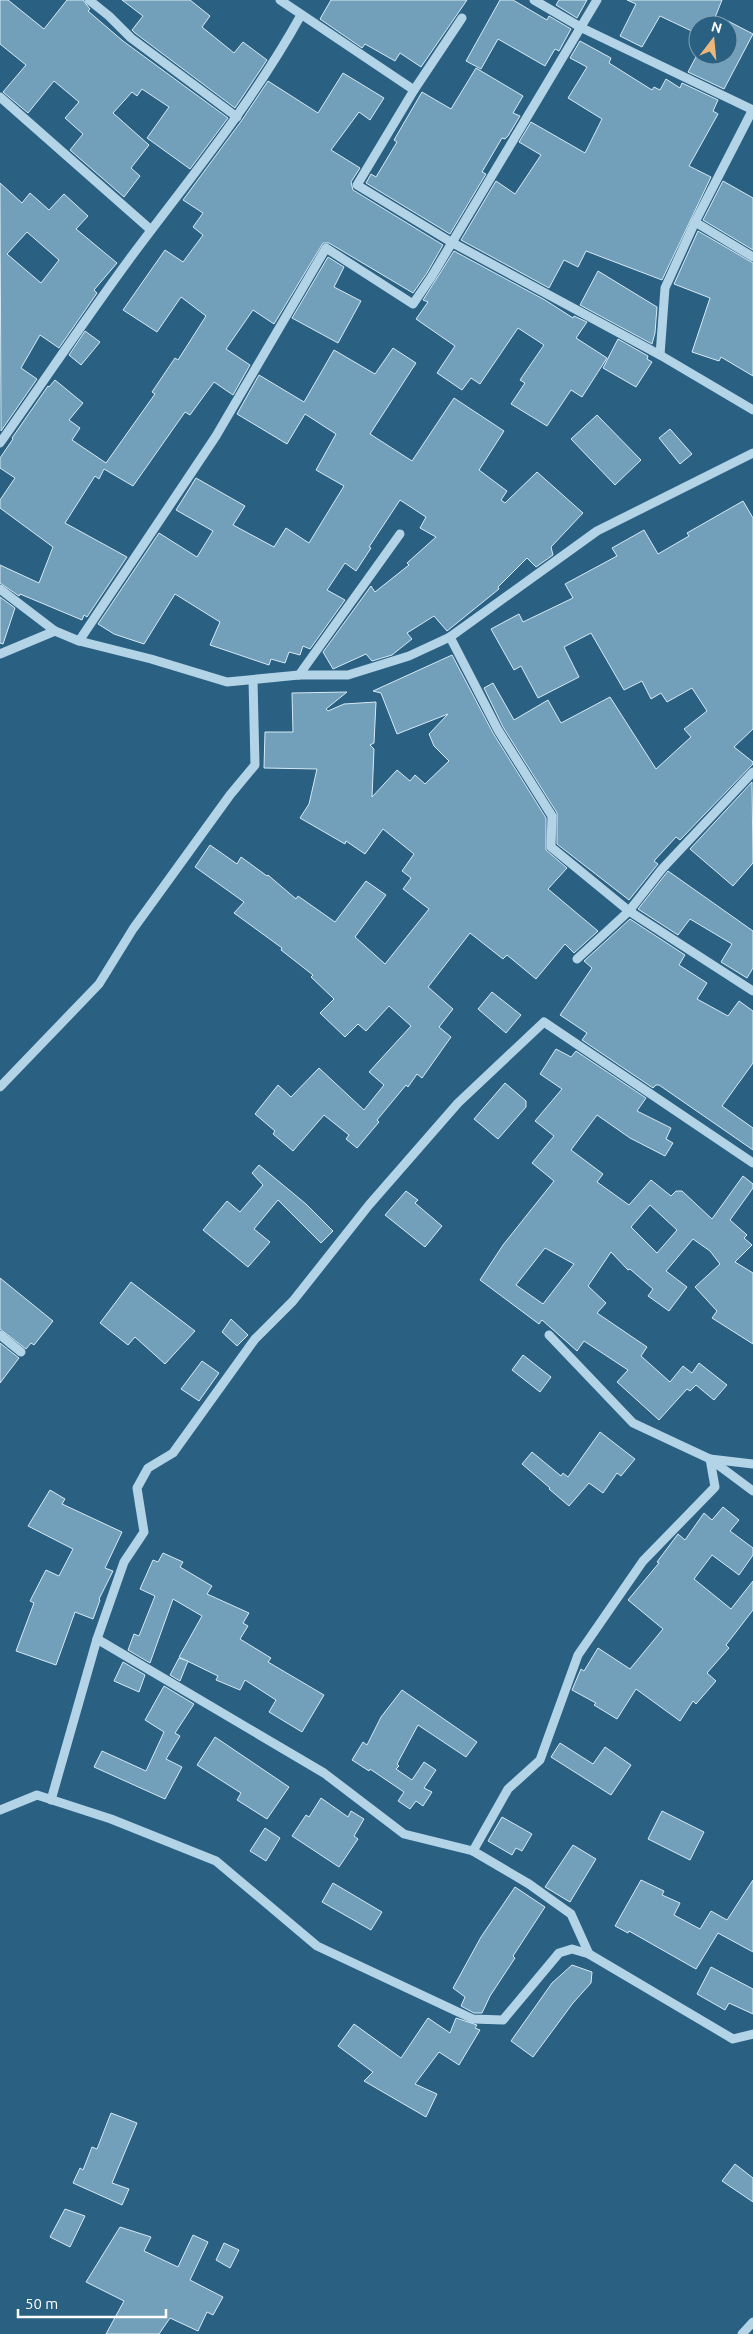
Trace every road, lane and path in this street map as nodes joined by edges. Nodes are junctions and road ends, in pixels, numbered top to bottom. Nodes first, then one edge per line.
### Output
1 (89, 0) edge
2 (280, 0) edge
3 (534, 0) edge
4 (597, 0) edge
5 (301, 15) junction
6 (462, 18) dead end
7 (582, 28) junction
8 (414, 90) junction
9 (0, 97) edge
10 (753, 110) edge
11 (237, 116) junction
12 (694, 222) junction
13 (151, 230) junction
14 (451, 242) junction
15 (753, 257) edge
16 (660, 355) junction
17 (753, 410) edge
18 (0, 443) edge
19 (753, 453) edge
20 (400, 534) dead end
21 (0, 589) edge
22 (55, 631) junction
23 (450, 637) junction
24 (78, 642) junction
25 (0, 654) edge
26 (299, 675) junction
27 (254, 680) junction
28 (753, 772) edge
29 (629, 911) junction
30 (577, 959) dead end
31 (752, 988) edge
32 (0, 1087) edge
33 (753, 1163) edge
34 (0, 1335) edge
35 (549, 1335) dead end
36 (22, 1352) dead end
37 (710, 1459) junction
38 (753, 1464) edge
39 (753, 1490) edge
40 (97, 1639) junction
41 (51, 1800) junction
42 (0, 1810) edge
43 (473, 1851) junction
44 (589, 1954) junction
45 (753, 2034) edge
46 (753, 2322) edge
47 (742, 2334) edge

1 - 11 street
2 - 5 street
3 - 7 street
4 - 7 street
5 - 8 street
5 - 11 street
6 - 8 street
7 - 10 street
7 - 14 street
8 - 14 street
9 - 13 street
10 - 12 street
11 - 13 street
12 - 15 street
12 - 16 street
13 - 18 street
14 - 16 street
14 - 24 street
16 - 17 street
19 - 23 street
20 - 26 street
21 - 22 street
22 - 24 street
22 - 25 street
23 - 26 street
23 - 29 street
24 - 27 street
26 - 27 street
27 - 32 street
28 - 29 street
29 - 30 street
29 - 31 street
33 - 40 street
34 - 36 street
35 - 37 street
37 - 38 street
37 - 39 street
37 - 43 street
40 - 41 street
40 - 43 street
41 - 42 street
41 - 44 street
43 - 44 street
44 - 45 street
46 - 47 street

